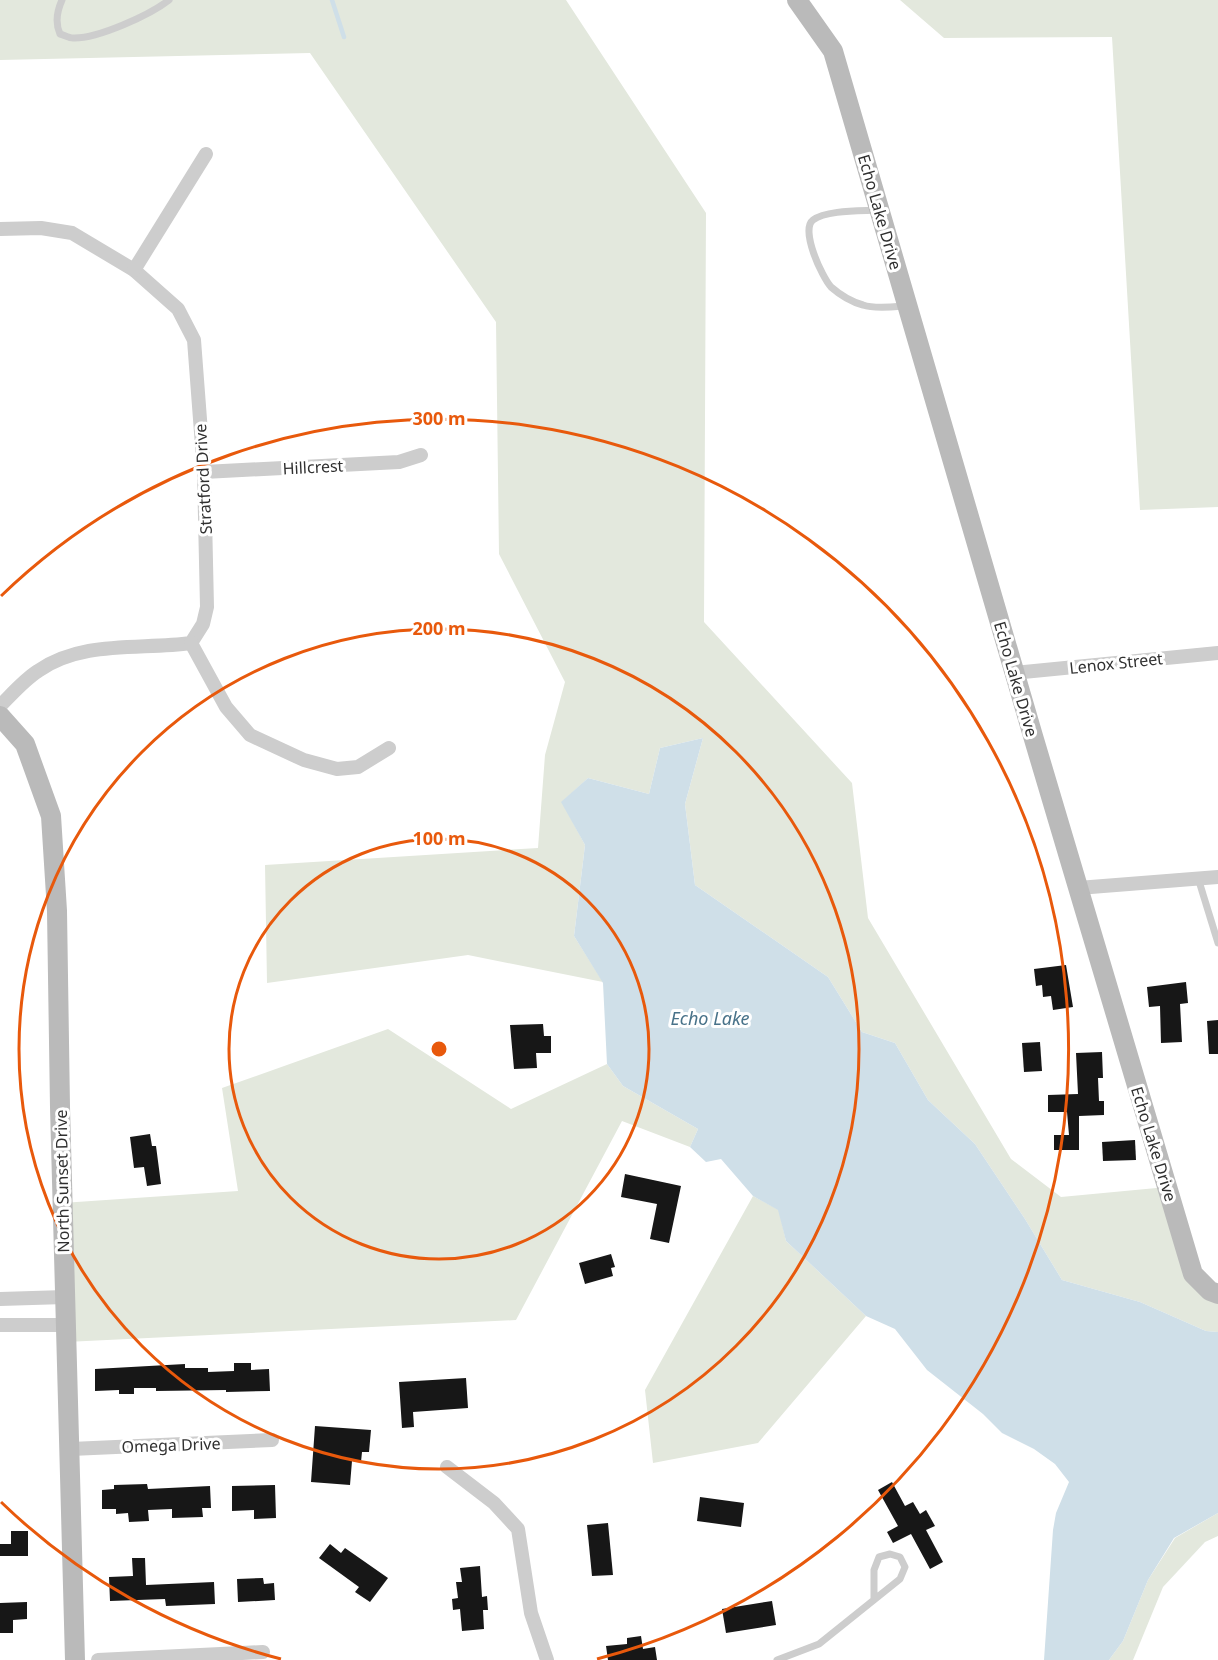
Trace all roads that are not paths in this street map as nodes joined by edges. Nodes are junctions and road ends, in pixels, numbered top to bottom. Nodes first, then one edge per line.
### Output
1 (62, 0) edge
2 (169, 0) edge
3 (797, 0) edge
4 (206, 154) dead end
5 (879, 210) junction
6 (0, 229) edge
7 (134, 270) junction
8 (907, 306) junction
9 (421, 455) dead end
10 (204, 472) junction
11 (191, 643) junction
12 (1218, 653) edge
13 (1014, 673) junction
14 (0, 706) edge
15 (0, 716) edge
16 (389, 748) dead end
17 (1218, 877) edge
18 (1198, 878) junction
19 (1078, 888) junction
20 (1218, 943) edge
21 (1218, 1294) edge
22 (65, 1297) junction
23 (0, 1299) edge
24 (0, 1325) edge
25 (65, 1325) junction
26 (272, 1440) dead end
27 (71, 1449) junction
28 (447, 1467) dead end
29 (874, 1599) junction
30 (263, 1652) dead end
31 (75, 1660) edge
32 (98, 1660) edge
33 (547, 1660) edge
34 (777, 1660) edge

1 - 2 lane
3 - 5 street, Echo Lake Drive
4 - 7 street
5 - 8 street, Echo Lake Drive
5 - 8 lane
6 - 7 street, Stratford Drive
7 - 10 street, Stratford Drive
8 - 13 street, Echo Lake Drive
9 - 10 street, Hillcrest
10 - 11 street, Stratford Drive
11 - 14 street
11 - 16 street
12 - 13 street, Lenox Street
13 - 19 street, Echo Lake Drive
15 - 22 street, North Sunset Drive
17 - 18 street
18 - 19 street
18 - 20 lane
19 - 21 street, Echo Lake Drive
22 - 23 street
22 - 25 street, North Sunset Drive
24 - 25 street
25 - 27 street, North Sunset Drive
26 - 27 street, Omega Drive
27 - 31 street, North Sunset Drive
28 - 33 street
29 - 29 lane
29 - 34 lane
30 - 32 street

